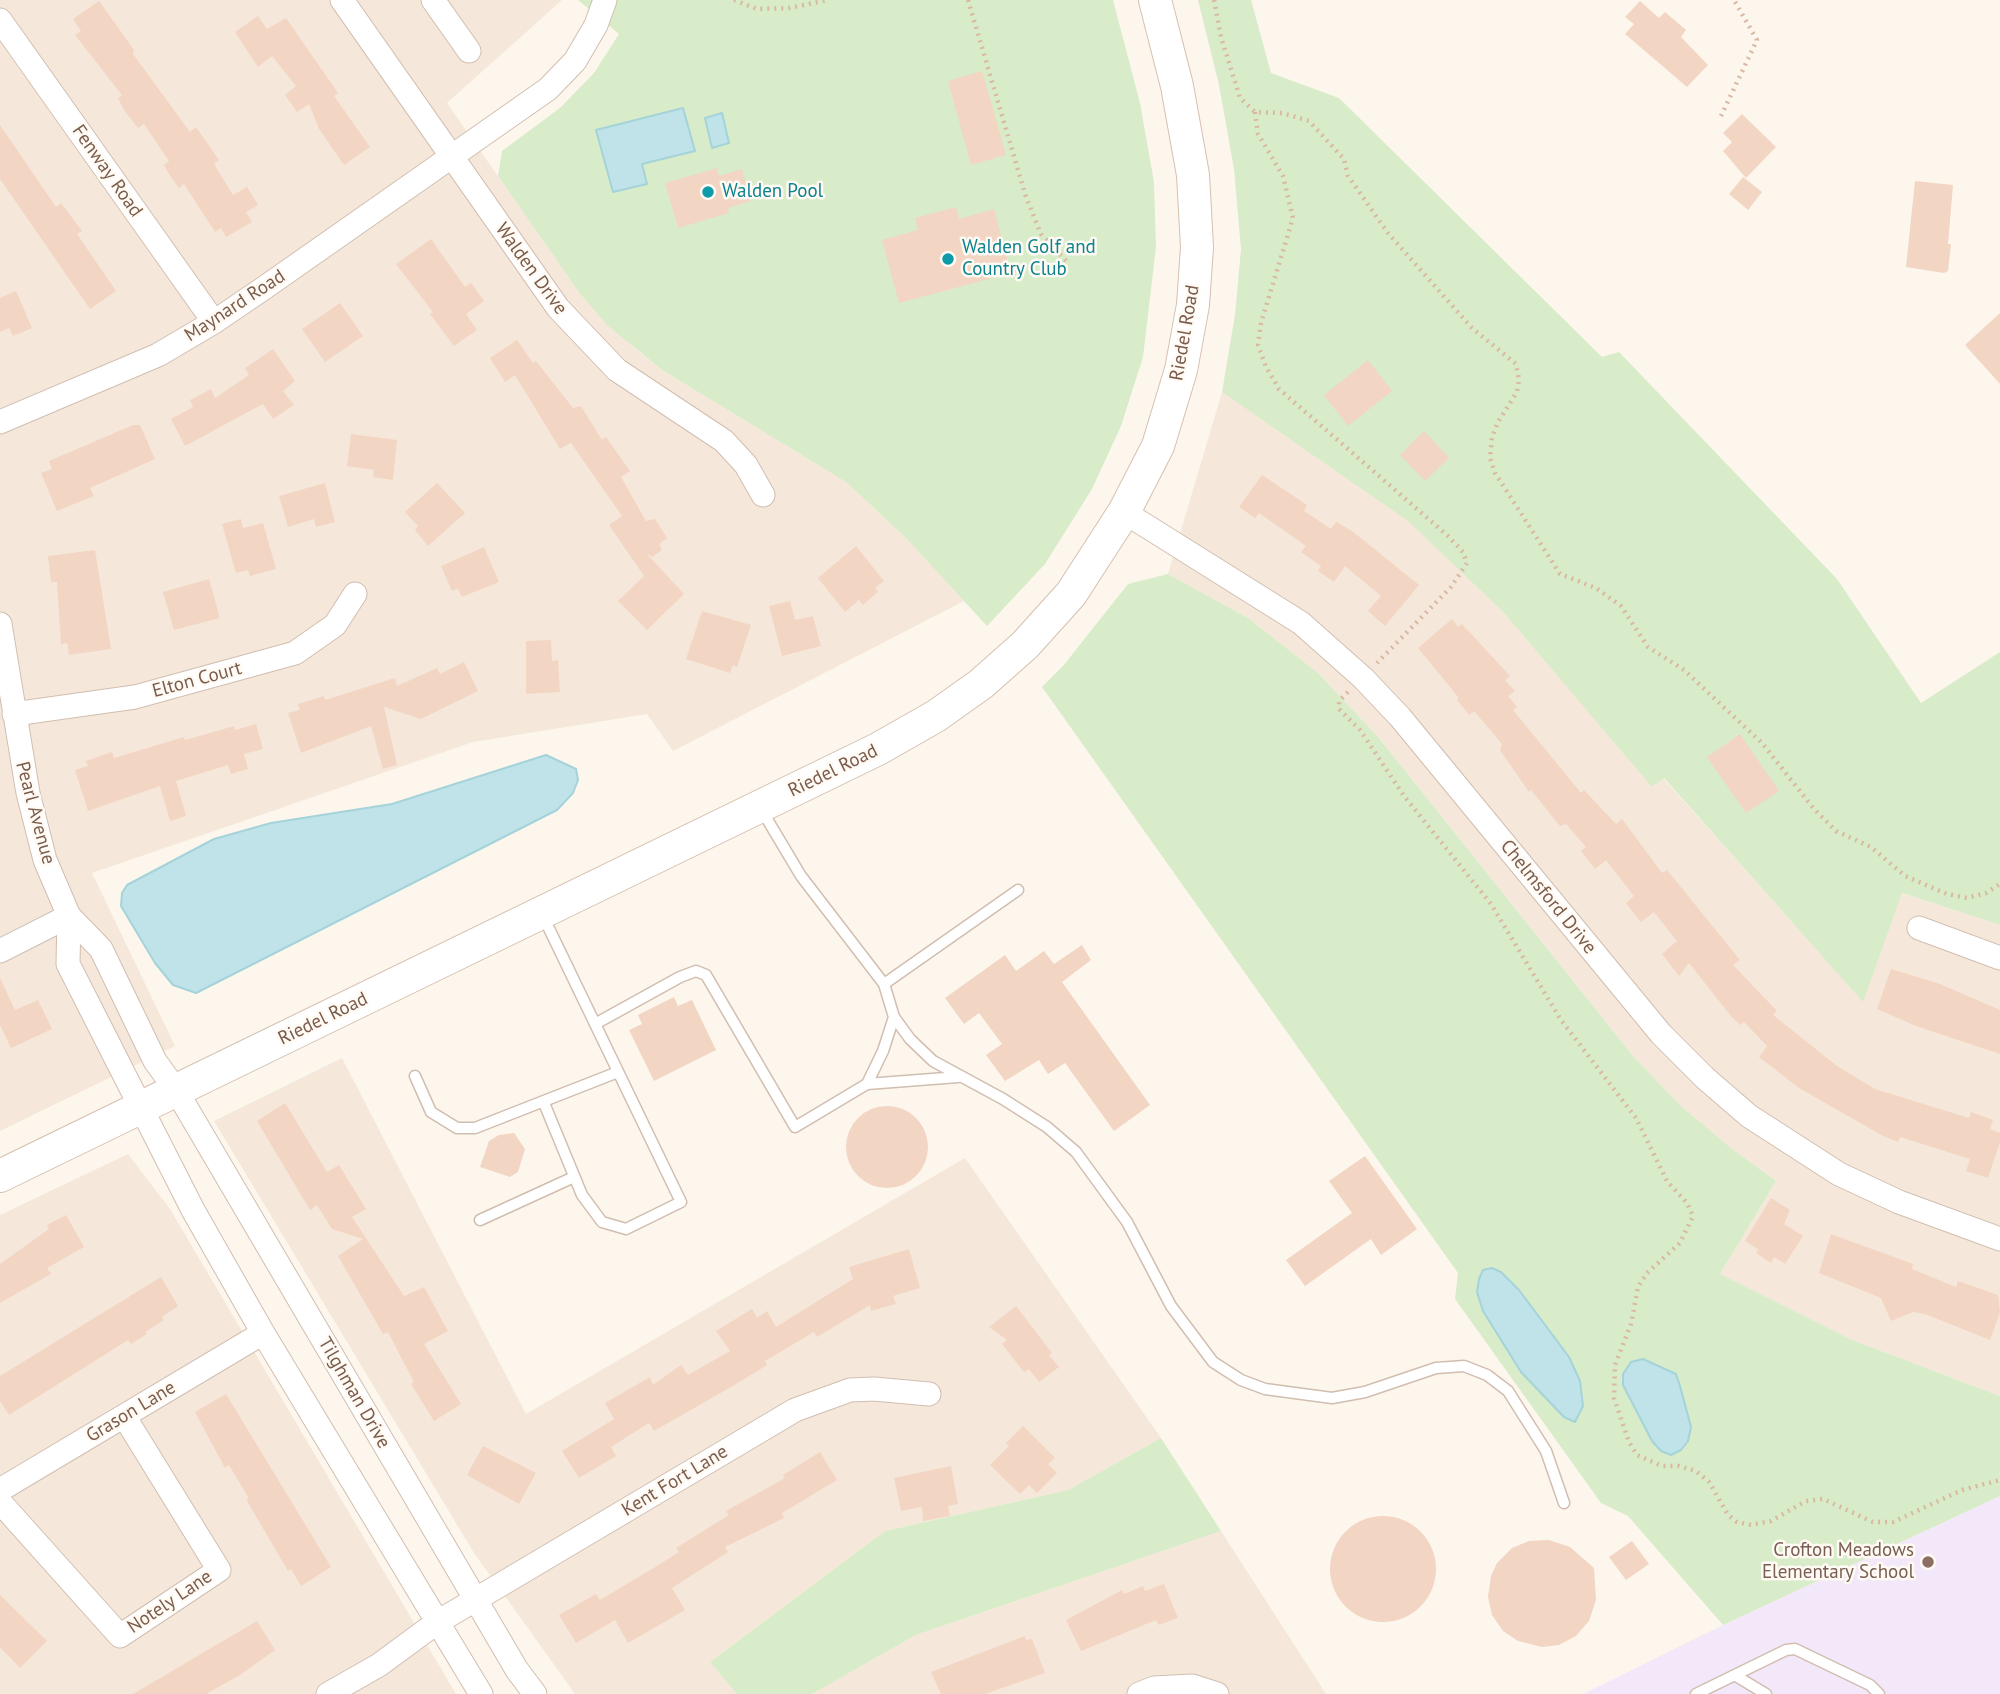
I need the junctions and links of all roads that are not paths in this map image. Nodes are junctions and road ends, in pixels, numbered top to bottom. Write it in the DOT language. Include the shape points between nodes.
graph roads {
  1 [pos="342,0"];
  2 [pos="433,0"];
  3 [pos="605,0"];
  4 [pos="1155,0"];
  5 [pos="0,20"];
  6 [pos="469,51"];
  7 [pos="451,157"];
  8 [pos="214,322"];
  9 [pos="0,422"];
  10 [pos="763,495"];
  11 [pos="1124,512"];
  12 [pos="355,594"];
  13 [pos="0,624"];
  14 [pos="13,714"];
  15 [pos="760,806"];
  16 [pos="1018,890"];
  17 [pos="541,913"];
  18 [pos="69,916"];
  19 [pos="1919,928"];
  20 [pos="0,951"];
  21 [pos="2000,958"];
  22 [pos="884,984"];
  23 [pos="894,1017"];
  24 [pos="595,1024"];
  25 [pos="618,1072"];
  26 [pos="415,1076"];
  27 [pos="960,1077"];
  28 [pos="867,1084"];
  29 [pos="176,1090"];
  30 [pos="544,1103"];
  31 [pos="142,1107"];
  32 [pos="0,1176"];
  33 [pos="574,1177"];
  34 [pos="480,1220"];
  35 [pos="2000,1239"];
  36 [pos="263,1333"];
  37 [pos="929,1394"];
  38 [pos="124,1416"];
  39 [pos="0,1490"];
  40 [pos="0,1502"];
  41 [pos="1564,1503"];
  42 [pos="476,1599"];
  43 [pos="436,1623"];
  44 [pos="379,1665"];
  45 [pos="1736,1676"];
  46 [pos="328,1694"];
  47 [pos="348,1694"];
  48 [pos="481,1694"];
  49 [pos="535,1694"];
  50 [pos="1139,1694"];
  51 [pos="1217,1694"];
  52 [pos="1696,1694"];
  53 [pos="1766,1694"];
  54 [pos="1879,1694"];
  1 -- 7 [label="street, Walden Drive"];
  2 -- 6 [label="street"];
  3 -- 7 [label="street, Maynard Road" via="575,61 548,89"];
  4 -- 11 [label="street, Riedel Road" via="1193,175 1197,247 1193,305 1181,370 1158,446"];
  5 -- 8 [label="street, Fenway Road"];
  7 -- 8 [label="street, Maynard Road"];
  7 -- 10 [label="street, Walden Drive" via="558,309 589,344 617,370 724,441 746,465"];
  8 -- 9 [label="street, Maynard Road" via="158,355"];
  11 -- 15 [label="street, Riedel Road" via="1071,594 1025,645 981,684 878,749"];
  11 -- 35 [label="street, Chelmsford Drive" via="1301,623 1363,678 1661,1034 1749,1116 1839,1174 1899,1202"];
  12 -- 14 [label="street, Elton Court" via="335,625 295,653 135,697"];
  13 -- 14 [label="street, Pearl Avenue"];
  14 -- 18 [label="street, Pearl Avenue" via="44,860"];
  15 -- 17 [label="street, Riedel Road"];
  15 -- 22 [label="lane" via="801,876"];
  16 -- 22 [label="lane"];
  17 -- 24 [label="lane"];
  17 -- 29 [label="street, Riedel Road"];
  18 -- 20 [label="street"];
  18 -- 29 [label="street, Pearl Avenue" via="101,948 155,1061"];
  18 -- 31 [label="street, Pearl Avenue" via="68,964"];
  19 -- 21 [label="street"];
  22 -- 23 [label="lane"];
  23 -- 27 [label="lane" via="933,1061"];
  23 -- 28 [label="lane"];
  24 -- 25 [label="lane"];
  24 -- 28 [label="lane" via="696,971 712,984 795,1127"];
  25 -- 30 [label="lane"];
  25 -- 33 [label="lane" via="681,1202 626,1229 614,1228 591,1210"];
  26 -- 30 [label="lane" via="431,1112 457,1128 475,1128"];
  27 -- 28 [label="lane"];
  27 -- 41 [label="lane" via="1047,1127 1076,1152 1127,1222 1171,1306 1213,1362 1265,1389 1332,1398 1436,1368 1464,1366 1487,1375 1508,1391 1546,1451"];
  29 -- 31 [label="street, Riedel Road"];
  29 -- 42 [label="street, Tilghman Drive"];
  30 -- 33 [label="lane"];
  31 -- 32 [label="street, Riedel Road"];
  31 -- 36 [label="street" via="192,1210"];
  33 -- 34 [label="lane"];
  36 -- 38 [label="street, Grason Lane"];
  36 -- 43 [label="street"];
  37 -- 42 [label="street, Kent Fort Lane" via="874,1388 825,1396"];
  38 -- 39 [label="street, Grason Lane"];
  38 -- 40 [label="street, Notely Lane" via="219,1570 120,1636"];
  42 -- 43 [label="street, Kent Fort Lane"];
  42 -- 49 [label="street, Tilghman Drive"];
  43 -- 44 [label="street, Kent Fort Lane"];
  43 -- 48 [label="street"];
  44 -- 46 [label="street"];
  44 -- 47 [label="street"];
  45 -- 52 [label="lane"];
  45 -- 53 [label="lane"];
  45 -- 54 [label="lane" via="1796,1648 1870,1685"];
  50 -- 51 [label="street" via="1154,1688 1192,1686"];
}
